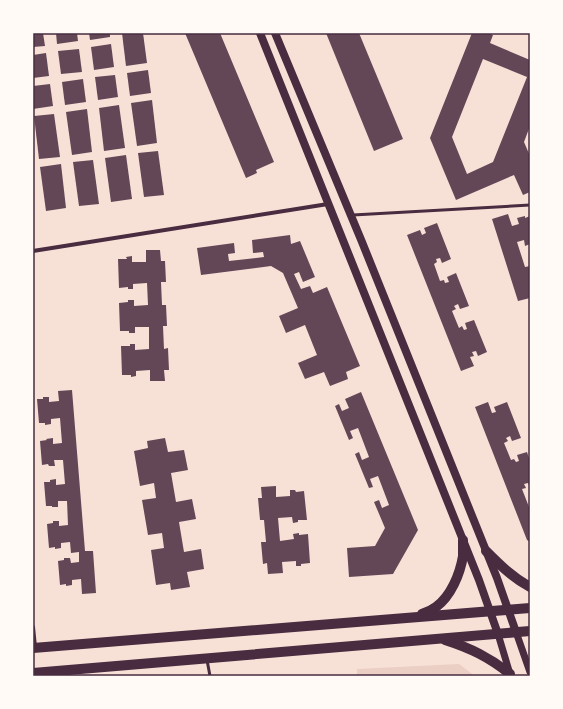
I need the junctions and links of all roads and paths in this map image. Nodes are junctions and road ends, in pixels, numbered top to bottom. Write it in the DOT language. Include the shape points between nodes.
graph roads {
  1 [pos="260,33"];
  2 [pos="275,33"];
  3 [pos="328,204"];
  4 [pos="530,205"];
  5 [pos="351,215"];
  6 [pos="33,251"];
  7 [pos="463,540"];
  8 [pos="486,550"];
  9 [pos="530,587"];
  10 [pos="530,608"];
  11 [pos="508,609"];
  12 [pos="490,611"];
  13 [pos="415,617"];
  14 [pos="33,627"];
  15 [pos="530,631"];
  16 [pos="516,632"];
  17 [pos="498,634"];
  18 [pos="441,638"];
  19 [pos="34,648"];
  20 [pos="207,658"];
  21 [pos="530,672"];
  22 [pos="33,673"];
  23 [pos="511,675"];
  24 [pos="210,676"];
  1 -- 3 [label="main road"];
  2 -- 5 [label="main road"];
  3 -- 6 [label="street"];
  3 -- 7 [label="main road"];
  4 -- 5 [label="lane"];
  5 -- 8 [label="main road"];
  7 -- 12 [label="main road"];
  7 -- 13 [label="main road" via="463,556 459,571 448,595 435,608"];
  8 -- 9 [label="main road" via="504,569"];
  8 -- 11 [label="main road"];
  10 -- 11 [label="main road"];
  11 -- 12 [label="main road"];
  11 -- 16 [label="main road"];
  12 -- 13 [label="main road"];
  12 -- 17 [label="main road"];
  13 -- 19 [label="main road"];
  14 -- 19 [label="street"];
  15 -- 16 [label="main road"];
  16 -- 17 [label="main road"];
  16 -- 21 [label="street"];
  17 -- 18 [label="main road"];
  17 -- 23 [label="street"];
  18 -- 20 [label="main road"];
  18 -- 23 [label="main road" via="486,656"];
  20 -- 22 [label="main road"];
  20 -- 24 [label="lane"];
}
